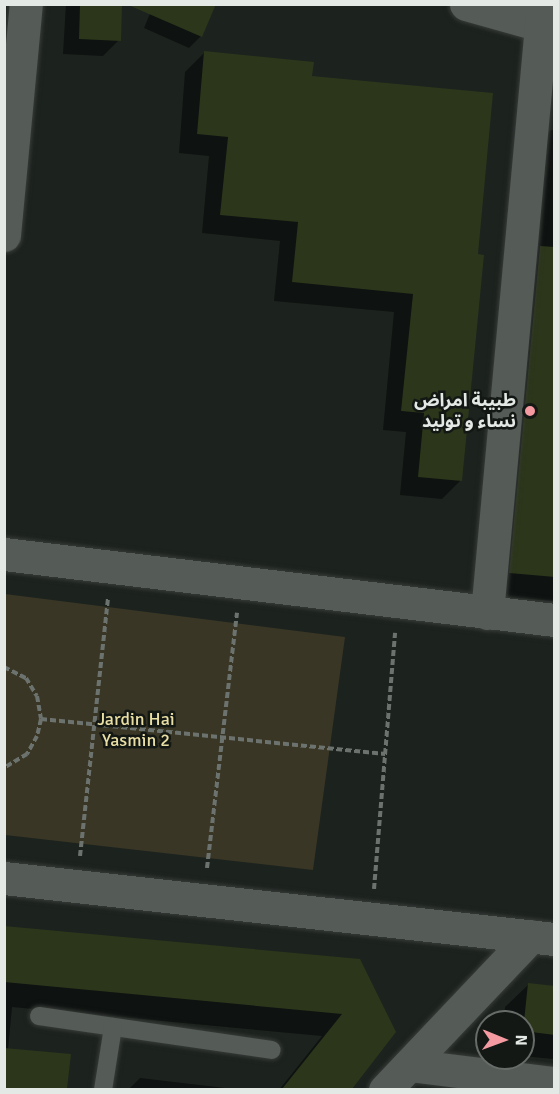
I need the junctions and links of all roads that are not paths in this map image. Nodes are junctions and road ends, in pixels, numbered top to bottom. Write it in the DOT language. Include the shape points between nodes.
graph roads {
  1 [pos="26,4"];
  2 [pos="466,4"];
  3 [pos="544,33"];
  4 [pos="7,172"];
  5 [pos="4,235"];
  6 [pos="4,554"];
  7 [pos="487,613"];
  8 [pos="555,620"];
  9 [pos="4,878"];
  10 [pos="543,937"];
  11 [pos="39,1016"];
  12 [pos="113,1027"];
  13 [pos="272,1050"];
  14 [pos="409,1065"];
  15 [pos="555,1083"];
  16 [pos="103,1089"];
  17 [pos="385,1089"];
  1 -- 4 [label="street"];
  2 -- 3 [label="street"];
  3 -- 7 [label="street"];
  4 -- 5 [label="street"];
  6 -- 7 [label="street"];
  7 -- 8 [label="street"];
  9 -- 10 [label="street"];
  10 -- 14 [label="street"];
  11 -- 12 [label="lane"];
  12 -- 13 [label="lane"];
  12 -- 16 [label="lane"];
  14 -- 15 [label="street"];
  14 -- 17 [label="street"];
}
